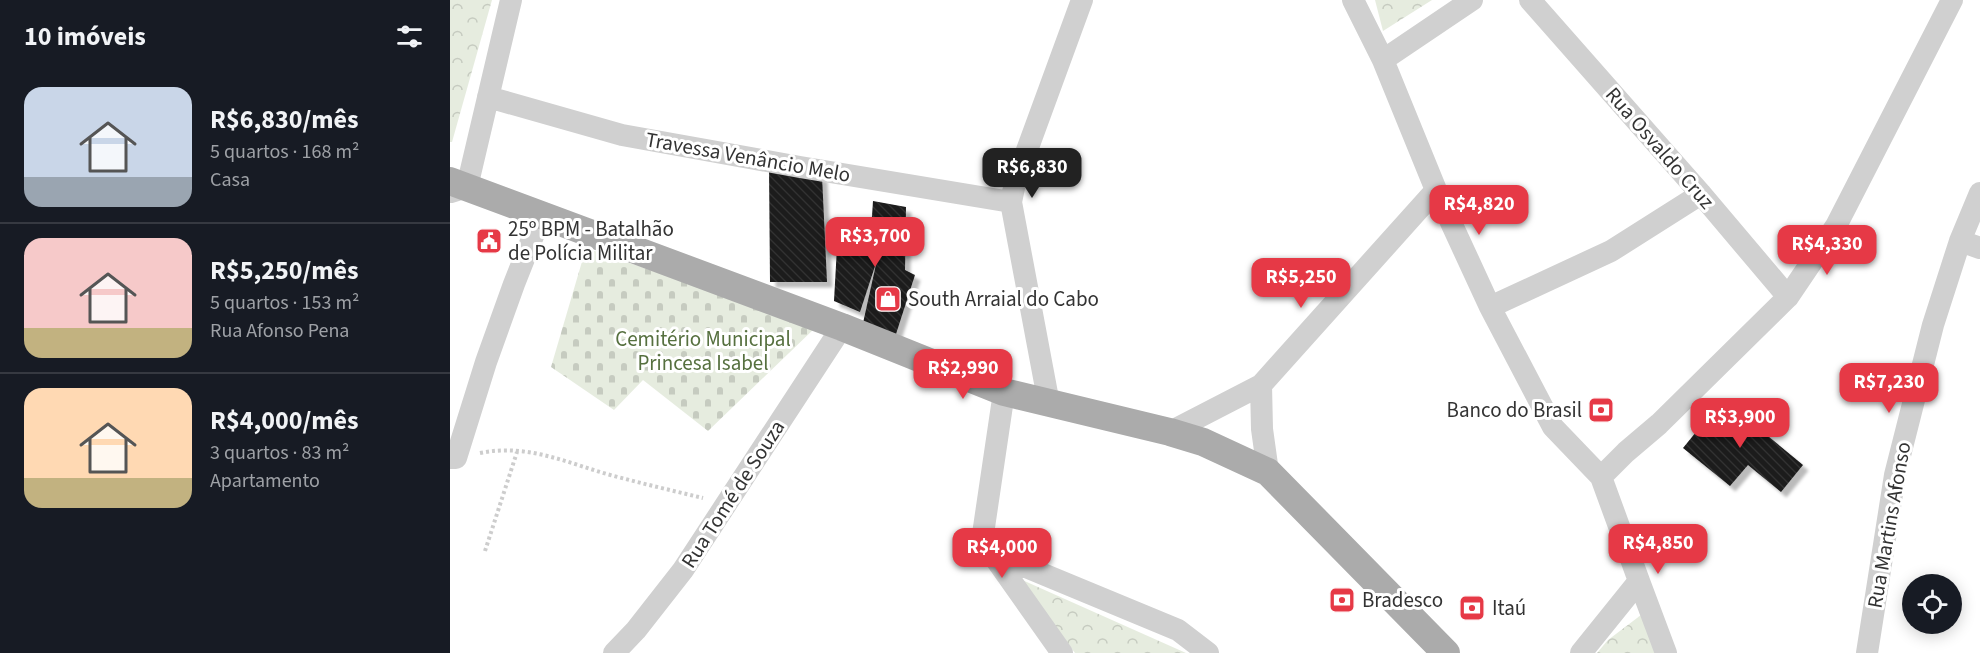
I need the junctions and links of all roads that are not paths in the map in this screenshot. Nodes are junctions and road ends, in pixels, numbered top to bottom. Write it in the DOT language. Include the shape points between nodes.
graph roads {
  1 [pos="510,0"];
  2 [pos="1082,0"];
  3 [pos="1353,0"];
  4 [pos="1472,0"];
  5 [pos="1530,0"];
  6 [pos="1952,0"];
  7 [pos="1383,60"];
  8 [pos="488,97"];
  9 [pos="456,187"];
  10 [pos="1436,190"];
  11 [pos="1980,193"];
  12 [pos="1701,194"];
  13 [pos="1011,202"];
  14 [pos="541,216"];
  15 [pos="1970,245"];
  16 [pos="1788,297"];
  17 [pos="1490,307"];
  18 [pos="842,327"];
  19 [pos="1261,385"];
  20 [pos="1004,392"];
  21 [pos="1049,404"];
  22 [pos="1170,432"];
  23 [pos="453,458"];
  24 [pos="1268,472"];
  25 [pos="1601,477"];
  26 [pos="992,553"];
  27 [pos="1639,581"];
  28 [pos="1873,652"];
  29 [pos="614,653"];
  30 [pos="1062,653"];
  31 [pos="1208,653"];
  32 [pos="1446,653"];
  33 [pos="1581,653"];
  34 [pos="1666,653"];
  1 -- 8 [label="street"];
  2 -- 13 [label="street"];
  3 -- 7 [label="street"];
  4 -- 7 [label="street"];
  5 -- 12 [label="street, Rua Osvaldo Cruz"];
  6 -- 16 [label="street" via="1836,226"];
  7 -- 10 [label="street"];
  8 -- 9 [label="street"];
  8 -- 13 [label="street, Travessa Venâncio Melo" via="621,135"];
  9 -- 14 [label="main road"];
  10 -- 17 [label="street"];
  10 -- 19 [label="street"];
  11 -- 15 [label="street, Rua Martins Afonso"];
  12 -- 16 [label="street, Rua Osvaldo Cruz"];
  12 -- 17 [label="street" via="1611,251"];
  13 -- 21 [label="street"];
  14 -- 18 [label="main road"];
  14 -- 23 [label="street"];
  15 -- 28 [label="street, Rua Martins Afonso" via="1933,325 1895,475"];
  16 -- 25 [label="street"];
  17 -- 25 [label="street" via="1553,427"];
  18 -- 20 [label="main road"];
  18 -- 29 [label="street, Rua Tomé de Souza" via="683,570"];
  19 -- 22 [label="street"];
  19 -- 24 [label="street"];
  20 -- 21 [label="main road"];
  20 -- 26 [label="street" via="983,534"];
  21 -- 22 [label="main road"];
  22 -- 24 [label="main road" via="1225,451"];
  24 -- 32 [label="main road"];
  25 -- 27 [label="street"];
  26 -- 30 [label="street"];
  26 -- 31 [label="street" via="1178,630"];
  27 -- 33 [label="street"];
  27 -- 34 [label="street"];
}
